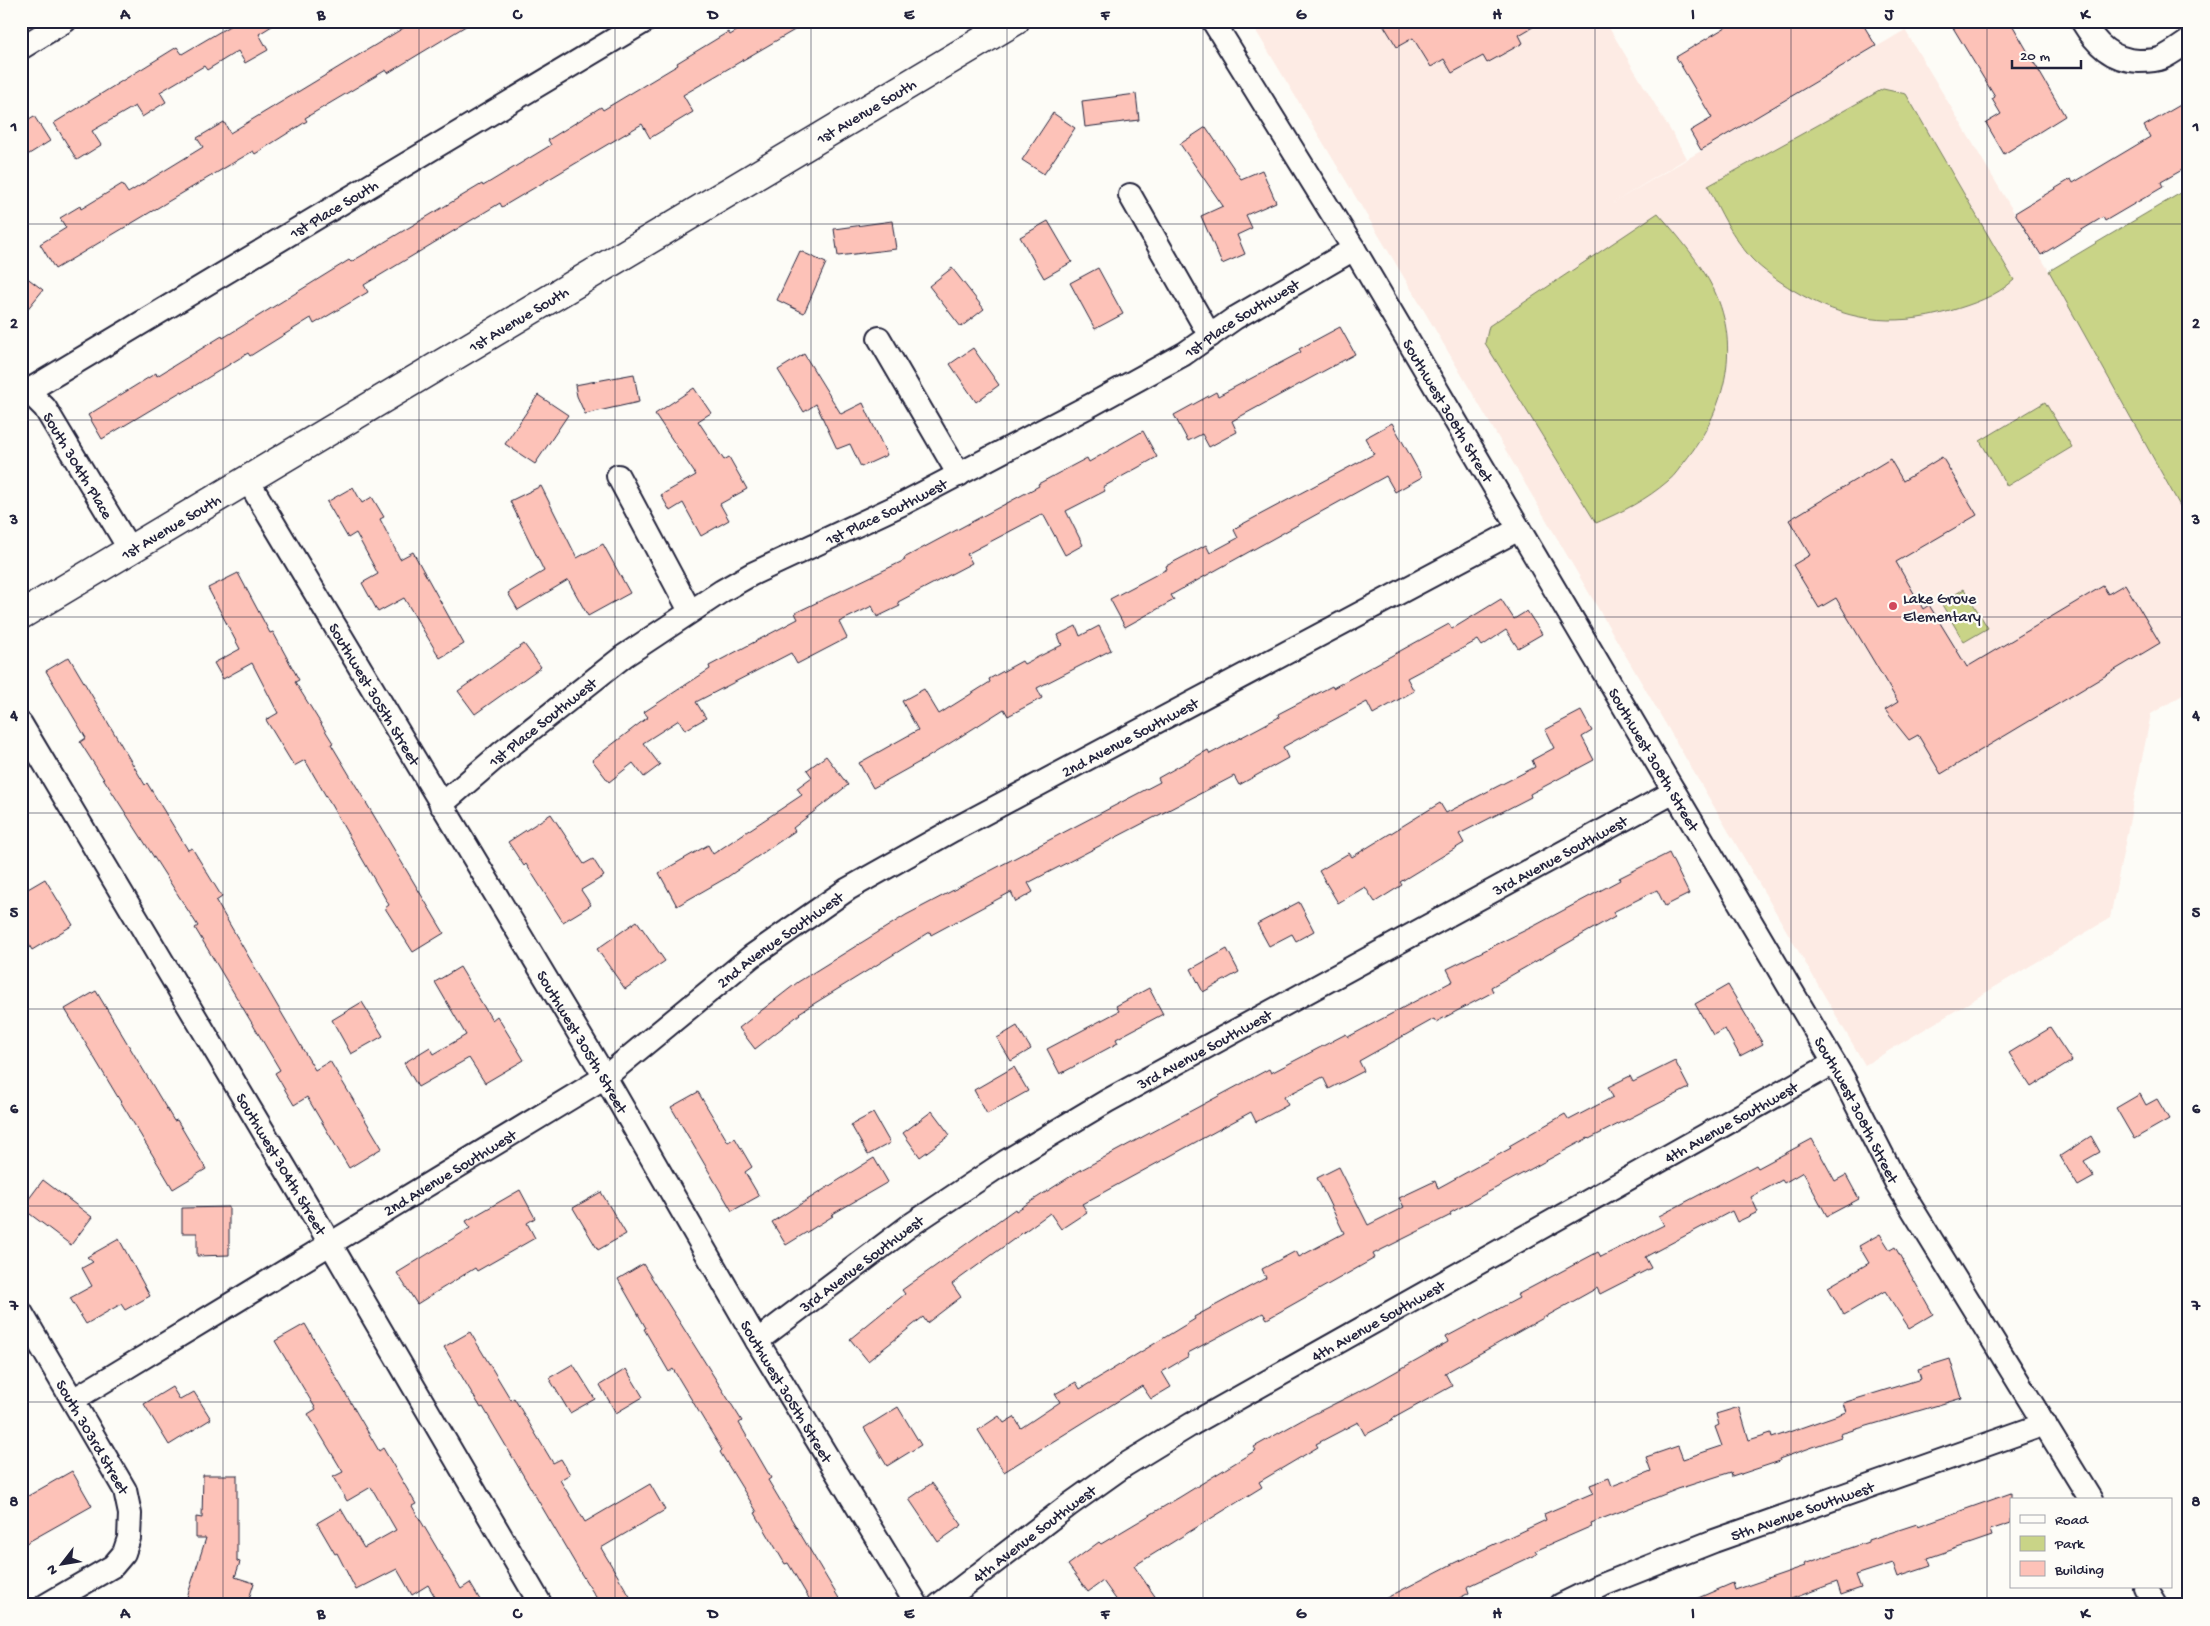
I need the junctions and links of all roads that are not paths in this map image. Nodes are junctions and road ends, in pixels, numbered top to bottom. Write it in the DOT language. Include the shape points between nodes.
graph roads {
  1 [pos="65,21"];
  2 [pos="646,21"];
  3 [pos="1015,21"];
  4 [pos="1214,21"];
  5 [pos="2082,21"];
  6 [pos="2189,41"];
  7 [pos="21,48"];
  8 [pos="1130,195"];
  9 [pos="1354,250"];
  10 [pos="1210,336"];
  11 [pos="879,338"];
  12 [pos="24,391"];
  13 [pos="959,475"];
  14 [pos="618,476"];
  15 [pos="247,479"];
  16 [pos="1519,530"];
  17 [pos="130,550"];
  18 [pos="690,611"];
  19 [pos="21,615"];
  20 [pos="21,724"];
  21 [pos="1674,792"];
  22 [pos="441,805"];
  23 [pos="1834,1063"];
  24 [pos="605,1077"];
  25 [pos="331,1245"];
  26 [pos="21,1312"];
  27 [pos="757,1341"];
  28 [pos="73,1400"];
  29 [pos="2045,1424"];
  30 [pos="2090,1498"];
  31 [pos="2145,1588"];
  32 [pos="46,1605"];
  33 [pos="541,1605"];
  34 [pos="917,1605"];
  35 [pos="939,1605"];
  36 [pos="1561,1605"];
  37 [pos="2155,1605"];
  1 -- 7 [label="street"];
  2 -- 12 [label="street, 1st Place South"];
  3 -- 15 [label="main road, 1st Avenue South"];
  4 -- 9 [label="street, Southwest 308th Street"];
  5 -- 6 [label="street" via="2093,39 2118,58 2149,61 2162,58"];
  8 -- 10 [label="street"];
  9 -- 10 [label="street, 1st Place Southwest" via="1234,318"];
  9 -- 16 [label="street, Southwest 308th Street"];
  10 -- 13 [label="street, 1st Place Southwest" via="1156,371"];
  11 -- 13 [label="street"];
  12 -- 17 [label="street, South 304th Place" via="45,408"];
  13 -- 18 [label="street, 1st Place Southwest" via="752,574"];
  14 -- 18 [label="street"];
  15 -- 17 [label="main road, 1st Avenue South"];
  15 -- 22 [label="street, Southwest 305th Street"];
  16 -- 21 [label="street, Southwest 308th Street"];
  16 -- 24 [label="street, 2nd Avenue Southwest" via="848,889 752,956"];
  17 -- 19 [label="main road, 1st Avenue South"];
  18 -- 22 [label="street, 1st Place Southwest" via="624,656"];
  20 -- 25 [label="street, Southwest 304th Street"];
  21 -- 23 [label="street, Southwest 308th Street"];
  21 -- 27 [label="street, 3rd Avenue Southwest" via="1098,1106 1005,1162 909,1226"];
  22 -- 24 [label="street, Southwest 305th Street"];
  23 -- 29 [label="street, Southwest 308th Street" via="1897,1184"];
  23 -- 35 [label="street, 4th Avenue Southwest" via="1192,1424 1125,1465 1069,1505"];
  24 -- 25 [label="street, 2nd Avenue Southwest"];
  24 -- 27 [label="street, Southwest 305th Street"];
  25 -- 28 [label="street, 2nd Avenue Southwest"];
  25 -- 33 [label="street, Southwest 304th Street"];
  26 -- 28 [label="street, South 303rd Street"];
  27 -- 34 [label="street, Southwest 305th Street"];
  28 -- 32 [label="street, South 303rd Street" via="125,1490 130,1514 129,1538 124,1553 114,1566"];
  29 -- 30 [label="street, Southwest 308th Street"];
  29 -- 36 [label="street, 5th Avenue Southwest" via="1714,1541"];
  31 -- 37 [label="street"];
}
